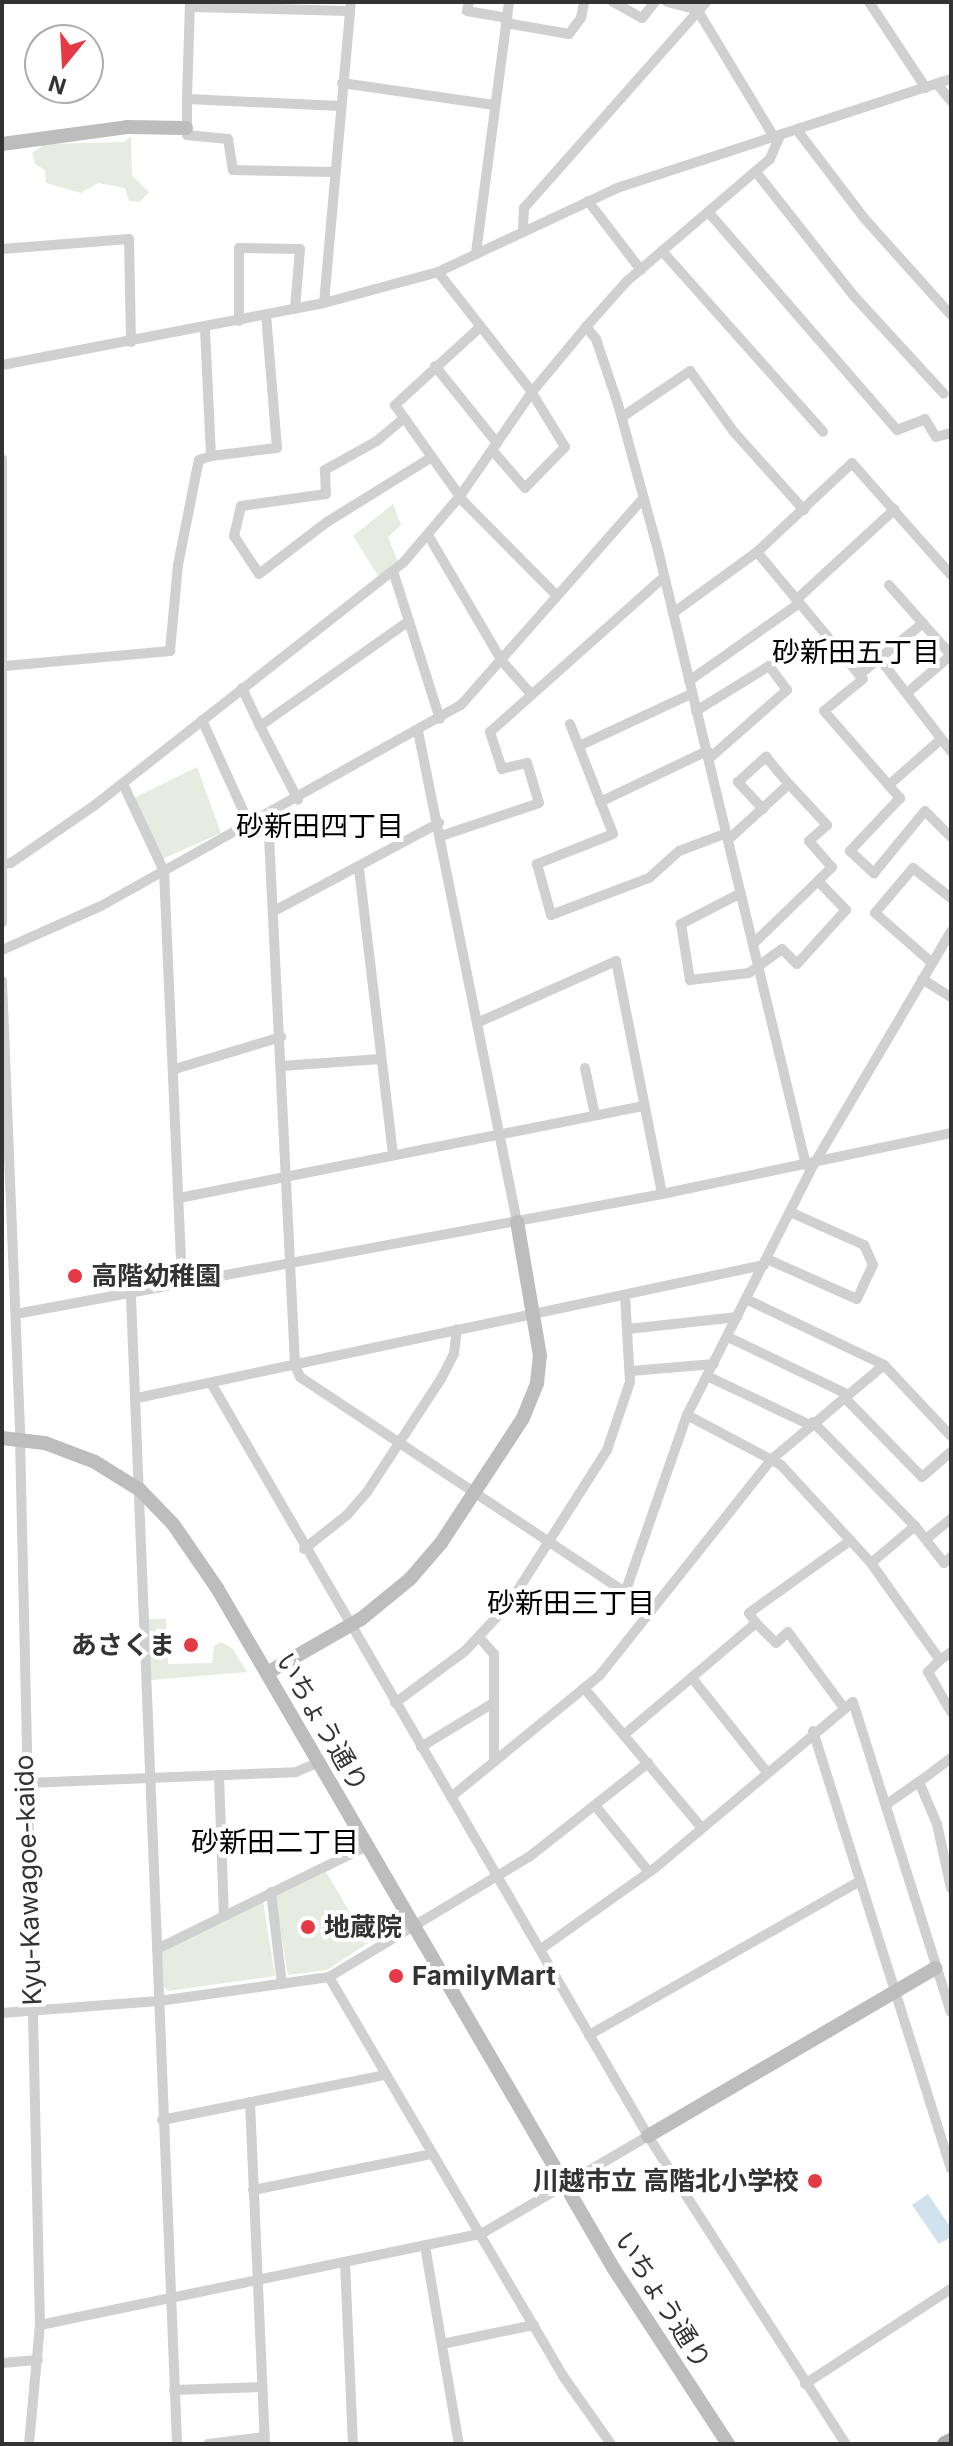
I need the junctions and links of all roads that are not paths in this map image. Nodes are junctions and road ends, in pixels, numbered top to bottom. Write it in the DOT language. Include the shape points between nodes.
graph roads {
  1 [pos="469,2"];
  2 [pos="509,2"];
  3 [pos="584,2"];
  4 [pos="613,2"];
  5 [pos="655,2"];
  6 [pos="667,2"];
  7 [pos="869,2"];
  8 [pos="190,4"];
  9 [pos="350,7"];
  10 [pos="701,8"];
  11 [pos="506,21"];
  12 [pos="951,79"];
  13 [pos="342,83"];
  14 [pos="938,85"];
  15 [pos="926,88"];
  16 [pos="187,99"];
  17 [pos="951,101"];
  18 [pos="494,105"];
  19 [pos="340,106"];
  20 [pos="186,128"];
  21 [pos="797,130"];
  22 [pos="777,136"];
  23 [pos="2,144"];
  24 [pos="334,172"];
  25 [pos="756,172"];
  26 [pos="588,201"];
  27 [pos="710,214"];
  28 [pos="523,228"];
  29 [pos="2,249"];
  30 [pos="662,251"];
  31 [pos="476,253"];
  32 [pos="641,270"];
  33 [pos="438,272"];
  34 [pos="324,303"];
  35 [pos="295,309"];
  36 [pos="266,315"];
  37 [pos="951,315"];
  38 [pos="239,321"];
  39 [pos="586,327"];
  40 [pos="205,328"];
  41 [pos="478,329"];
  42 [pos="131,342"];
  43 [pos="2,365"];
  44 [pos="435,366"];
  45 [pos="532,392"];
  46 [pos="944,394"];
  47 [pos="622,417"];
  48 [pos="403,419"];
  49 [pos="823,432"];
  50 [pos="951,433"];
  51 [pos="494,446"];
  52 [pos="211,456"];
  53 [pos="432,457"];
  54 [pos="2,459"];
  55 [pos="460,496"];
  56 [pos="642,500"];
  57 [pos="895,509"];
  58 [pos="804,510"];
  59 [pos="428,535"];
  60 [pos="757,552"];
  61 [pos="393,571"];
  62 [pos="951,575"];
  63 [pos="664,577"];
  64 [pos="889,585"];
  65 [pos="557,596"];
  66 [pos="797,602"];
  67 [pos="673,613"];
  68 [pos="409,621"];
  69 [pos="923,623"];
  70 [pos="951,655"];
  71 [pos="879,658"];
  72 [pos="502,661"];
  73 [pos="5,666"];
  74 [pos="860,674"];
  75 [pos="689,681"];
  76 [pos="242,688"];
  77 [pos="907,693"];
  78 [pos="531,694"];
  79 [pos="691,694"];
  80 [pos="696,711"];
  81 [pos="440,719"];
  82 [pos="202,720"];
  83 [pos="570,724"];
  84 [pos="260,726"];
  85 [pos="418,731"];
  86 [pos="940,740"];
  87 [pos="579,746"];
  88 [pos="951,751"];
  89 [pos="708,755"];
  90 [pos="123,784"];
  91 [pos="789,784"];
  92 [pos="890,784"];
  93 [pos="298,800"];
  94 [pos="600,802"];
  95 [pos="763,809"];
  96 [pos="268,816"];
  97 [pos="439,823"];
  98 [pos="250,826"];
  99 [pos="441,836"];
  100 [pos="728,836"];
  101 [pos="951,837"];
  102 [pos="3,864"];
  103 [pos="359,869"];
  104 [pos="164,871"];
  105 [pos="818,881"];
  106 [pos="741,893"];
  107 [pos="951,898"];
  108 [pos="276,910"];
  109 [pos="2,923"];
  110 [pos="951,931"];
  111 [pos="754,943"];
  112 [pos="2,950"];
  113 [pos="931,962"];
  114 [pos="759,967"];
  115 [pos="922,979"];
  116 [pos="2,981"];
  117 [pos="951,997"];
  118 [pos="479,1022"];
  119 [pos="3,1029"];
  120 [pos="281,1037"];
  121 [pos="381,1059"];
  122 [pos="282,1066"];
  123 [pos="585,1068"];
  124 [pos="175,1069"];
  125 [pos="644,1106"];
  126 [pos="595,1115"];
  127 [pos="951,1133"];
  128 [pos="500,1134"];
  129 [pos="393,1154"];
  130 [pos="810,1164"];
  131 [pos="286,1177"];
  132 [pos="662,1194"];
  133 [pos="179,1198"];
  134 [pos="790,1212"];
  135 [pos="517,1222"];
  136 [pos="766,1262"];
  137 [pos="290,1264"];
  138 [pos="182,1286"];
  139 [pos="625,1296"];
  140 [pos="131,1297"];
  141 [pos="748,1300"];
  142 [pos="535,1312"];
  143 [pos="16,1314"];
  144 [pos="737,1317"];
  145 [pos="457,1329"];
  146 [pos="628,1329"];
  147 [pos="728,1337"];
  148 [pos="714,1364"];
  149 [pos="295,1365"];
  150 [pos="884,1365"];
  151 [pos="631,1371"];
  152 [pos="707,1376"];
  153 [pos="211,1383"];
  154 [pos="847,1396"];
  155 [pos="137,1398"];
  156 [pos="687,1415"];
  157 [pos="812,1423"];
  158 [pos="951,1436"];
  159 [pos="2,1438"];
  160 [pos="20,1438"];
  161 [pos="399,1443"];
  162 [pos="951,1452"];
  163 [pos="772,1459"];
  164 [pos="140,1490"];
  165 [pos="473,1492"];
  166 [pos="951,1519"];
  167 [pos="915,1526"];
  168 [pos="926,1539"];
  169 [pos="851,1540"];
  170 [pos="549,1541"];
  171 [pos="304,1549"];
  172 [pos="951,1557"];
  173 [pos="871,1563"];
  174 [pos="626,1590"];
  175 [pos="651,1609"];
  176 [pos="756,1623"];
  177 [pos="351,1625"];
  178 [pos="479,1637"];
  179 [pos="951,1652"];
  180 [pos="940,1660"];
  181 [pos="267,1673"];
  182 [pos="692,1678"];
  183 [pos="584,1688"];
  184 [pos="395,1703"];
  185 [pos="493,1703"];
  186 [pos="844,1708"];
  187 [pos="951,1712"];
  188 [pos="813,1731"];
  189 [pos="625,1734"];
  190 [pos="421,1747"];
  191 [pos="951,1758"];
  192 [pos="494,1761"];
  193 [pos="317,1763"];
  194 [pos="648,1763"];
  195 [pos="766,1771"];
  196 [pos="219,1775"];
  197 [pos="151,1777"];
  198 [pos="919,1782"];
  199 [pos="26,1783"];
  200 [pos="451,1797"];
  201 [pos="887,1804"];
  202 [pos="597,1808"];
  203 [pos="701,1827"];
  204 [pos="367,1846"];
  205 [pos="649,1872"];
  206 [pos="497,1876"];
  207 [pos="860,1881"];
  208 [pos="951,1888"];
  209 [pos="271,1892"];
  210 [pos="224,1915"];
  211 [pos="413,1926"];
  212 [pos="157,1949"];
  213 [pos="541,1949"];
  214 [pos="936,1968"];
  215 [pos="329,1977"];
  216 [pos="282,1984"];
  217 [pos="895,1992"];
  218 [pos="159,2001"];
  219 [pos="32,2010"];
  220 [pos="951,2012"];
  221 [pos="2,2013"];
  222 [pos="589,2035"];
  223 [pos="386,2075"];
  224 [pos="250,2102"];
  225 [pos="162,2120"];
  226 [pos="648,2136"];
  227 [pos="432,2154"];
  228 [pos="951,2169"];
  229 [pos="564,2185"];
  230 [pos="253,2190"];
  231 [pos="481,2234"];
  232 [pos="425,2246"];
  233 [pos="345,2262"];
  234 [pos="256,2280"];
  235 [pos="951,2289"];
  236 [pos="170,2298"];
  237 [pos="40,2325"];
  238 [pos="534,2325"];
  239 [pos="442,2344"];
  240 [pos="38,2360"];
  241 [pos="2,2363"];
  242 [pos="805,2384"];
  243 [pos="262,2387"];
  244 [pos="174,2390"];
  245 [pos="265,2441"];
  246 [pos="951,2441"];
  247 [pos="29,2444"];
  248 [pos="177,2444"];
  249 [pos="208,2444"];
  250 [pos="353,2444"];
  251 [pos="459,2444"];
  252 [pos="611,2444"];
  253 [pos="728,2444"];
  254 [pos="846,2444"];
  255 [pos="945,2444"];
  1 -- 11 [label="street" via="467,11"];
  2 -- 11 [label="street"];
  3 -- 11 [label="street" via="581,18 569,34"];
  4 -- 5 [label="street" via="642,18"];
  6 -- 10 [label="street"];
  7 -- 15 [label="street"];
  8 -- 9 [label="street"];
  8 -- 16 [label="street"];
  9 -- 13 [label="street"];
  10 -- 22 [label="street"];
  10 -- 28 [label="street" via="524,208"];
  11 -- 18 [label="street"];
  12 -- 14 [label="street"];
  13 -- 18 [label="street"];
  13 -- 19 [label="street"];
  14 -- 15 [label="street"];
  14 -- 17 [label="street"];
  15 -- 21 [label="street"];
  16 -- 19 [label="street"];
  16 -- 20 [label="street"];
  18 -- 31 [label="street"];
  19 -- 24 [label="street"];
  20 -- 23 [label="street" via="127,127"];
  20 -- 24 [label="street" via="187,135 232,142 233,170"];
  21 -- 22 [label="street"];
  21 -- 37 [label="street" via="864,218"];
  22 -- 25 [label="street" via="770,159"];
  22 -- 26 [label="street"];
  24 -- 34 [label="street"];
  25 -- 27 [label="street"];
  25 -- 46 [label="street" via="853,295"];
  26 -- 28 [label="street"];
  26 -- 32 [label="street"];
  27 -- 30 [label="street"];
  27 -- 50 [label="street" via="897,430 925,419 936,437"];
  28 -- 31 [label="street"];
  29 -- 42 [label="street" via="129,239"];
  30 -- 32 [label="street"];
  30 -- 49 [label="street"];
  31 -- 33 [label="street"];
  32 -- 39 [label="street"];
  33 -- 34 [label="street"];
  33 -- 41 [label="street"];
  34 -- 35 [label="street"];
  35 -- 36 [label="street"];
  35 -- 38 [label="street" via="300,249 239,248"];
  36 -- 38 [label="street"];
  36 -- 52 [label="street" via="277,448"];
  38 -- 40 [label="street"];
  39 -- 45 [label="street"];
  39 -- 47 [label="street" via="596,339"];
  40 -- 42 [label="street"];
  40 -- 52 [label="street"];
  41 -- 44 [label="street"];
  41 -- 45 [label="street"];
  42 -- 43 [label="street"];
  44 -- 48 [label="street" via="395,405"];
  44 -- 51 [label="street"];
  45 -- 51 [label="street"];
  45 -- 51 [label="street" via="565,447 525,488"];
  47 -- 56 [label="street"];
  47 -- 58 [label="street" via="690,371 734,432"];
  48 -- 53 [label="street"];
  48 -- 53 [label="street" via="377,441 325,470 326,494 241,506 234,536 259,574 327,522"];
  51 -- 55 [label="street"];
  52 -- 73 [label="street" via="199,460 196,474 178,565 169,653 138,651"];
  53 -- 55 [label="street"];
  54 -- 73 [label="street"];
  55 -- 59 [label="street"];
  55 -- 65 [label="street"];
  56 -- 63 [label="street"];
  56 -- 65 [label="street"];
  57 -- 58 [label="street" via="852,463"];
  57 -- 62 [label="street"];
  57 -- 66 [label="street"];
  58 -- 60 [label="street"];
  59 -- 61 [label="street"];
  59 -- 72 [label="street"];
  60 -- 66 [label="street"];
  60 -- 67 [label="street"];
  61 -- 68 [label="street"];
  61 -- 76 [label="street"];
  63 -- 67 [label="street"];
  63 -- 78 [label="street"];
  64 -- 69 [label="street"];
  65 -- 72 [label="street"];
  66 -- 74 [label="street"];
  66 -- 75 [label="street"];
  67 -- 75 [label="street"];
  68 -- 81 [label="street"];
  68 -- 84 [label="street"];
  69 -- 70 [label="street"];
  69 -- 71 [label="street"];
  70 -- 77 [label="street"];
  71 -- 74 [label="street"];
  71 -- 77 [label="street"];
  72 -- 78 [label="street"];
  72 -- 81 [label="street" via="461,705"];
  73 -- 102 [label="street"];
  74 -- 92 [label="street" via="863,679 824,711"];
  75 -- 79 [label="street"];
  76 -- 82 [label="street"];
  76 -- 84 [label="street"];
  77 -- 86 [label="street"];
  78 -- 99 [label="street" via="489,735 502,769 527,763 539,803"];
  79 -- 80 [label="street"];
  79 -- 87 [label="street"];
  80 -- 89 [label="street"];
  80 -- 89 [label="street" via="769,666 787,690"];
  81 -- 85 [label="street"];
  82 -- 90 [label="street"];
  82 -- 98 [label="street"];
  83 -- 87 [label="street"];
  84 -- 93 [label="street"];
  85 -- 93 [label="street"];
  85 -- 97 [label="street"];
  86 -- 88 [label="street"];
  86 -- 92 [label="street"];
  87 -- 94 [label="street"];
  89 -- 94 [label="street"];
  89 -- 100 [label="street"];
  90 -- 102 [label="street"];
  90 -- 104 [label="street"];
  91 -- 95 [label="street"];
  91 -- 95 [label="street" via="766,757 738,782"];
  91 -- 105 [label="street" via="827,825 809,841 832,867"];
  92 -- 101 [label="street" via="900,798 850,851 872,873 925,811"];
  93 -- 96 [label="street"];
  94 -- 100 [label="street" via="613,834 537,864 551,915 649,878 679,851"];
  95 -- 100 [label="street"];
  96 -- 98 [label="street"];
  96 -- 108 [label="street"];
  97 -- 99 [label="street"];
  97 -- 103 [label="street"];
  98 -- 104 [label="street"];
  99 -- 118 [label="street"];
  100 -- 106 [label="street"];
  102 -- 109 [label="street"];
  103 -- 108 [label="street"];
  103 -- 121 [label="street"];
  104 -- 112 [label="street" via="37,938"];
  104 -- 124 [label="street"];
  105 -- 111 [label="street"];
  105 -- 114 [label="street" via="846,913 797,964 782,949"];
  106 -- 111 [label="street"];
  106 -- 114 [label="street" via="681,924 690,980 749,973"];
  107 -- 113 [label="street" via="913,868 875,913"];
  108 -- 120 [label="street"];
  110 -- 113 [label="street"];
  111 -- 114 [label="street"];
  113 -- 115 [label="street"];
  114 -- 130 [label="street"];
  115 -- 117 [label="street"];
  115 -- 130 [label="street"];
  116 -- 119 [label="street, Kyu-Kawagoe-kaido"];
  118 -- 125 [label="street" via="616,961"];
  118 -- 128 [label="street"];
  119 -- 143 [label="street, Kyu-Kawagoe-kaido"];
  120 -- 122 [label="street"];
  120 -- 124 [label="street"];
  121 -- 122 [label="street"];
  121 -- 129 [label="street"];
  122 -- 131 [label="street"];
  123 -- 126 [label="street"];
  124 -- 133 [label="street"];
  125 -- 126 [label="street"];
  125 -- 132 [label="street"];
  126 -- 128 [label="street"];
  127 -- 130 [label="street"];
  128 -- 129 [label="street"];
  128 -- 135 [label="street"];
  129 -- 131 [label="street"];
  130 -- 132 [label="street"];
  130 -- 134 [label="street"];
  131 -- 133 [label="street"];
  131 -- 137 [label="street"];
  132 -- 135 [label="street"];
  133 -- 138 [label="street"];
  134 -- 136 [label="street"];
  134 -- 136 [label="street" via="864,1245 873,1265 857,1299"];
  135 -- 137 [label="street"];
  135 -- 142 [label="street"];
  136 -- 139 [label="street"];
  136 -- 141 [label="street"];
  137 -- 138 [label="street"];
  137 -- 149 [label="street"];
  138 -- 140 [label="street"];
  139 -- 142 [label="street"];
  139 -- 146 [label="street"];
  140 -- 143 [label="street"];
  140 -- 155 [label="street"];
  141 -- 144 [label="street"];
  141 -- 150 [label="street"];
  142 -- 145 [label="street"];
  142 -- 165 [label="street" via="540,1356 531,1402"];
  143 -- 160 [label="street, Kyu-Kawagoe-kaido"];
  144 -- 146 [label="street"];
  144 -- 147 [label="street"];
  145 -- 149 [label="street"];
  145 -- 161 [label="street" via="447,1368"];
  146 -- 151 [label="street"];
  147 -- 148 [label="street"];
  147 -- 154 [label="street"];
  148 -- 151 [label="street"];
  148 -- 152 [label="street"];
  149 -- 153 [label="street"];
  149 -- 161 [label="street" via="308,1383"];
  150 -- 154 [label="street"];
  150 -- 158 [label="street"];
  151 -- 170 [label="street" via="613,1441"];
  152 -- 156 [label="street"];
  152 -- 157 [label="street"];
  153 -- 155 [label="street"];
  153 -- 171 [label="street"];
  154 -- 157 [label="street"];
  154 -- 162 [label="street" via="922,1477"];
  155 -- 164 [label="street"];
  156 -- 163 [label="street"];
  156 -- 174 [label="street"];
  157 -- 163 [label="street"];
  157 -- 167 [label="street"];
  159 -- 160 [label="street, いちょう通り"];
  160 -- 164 [label="street, いちょう通り" via="82,1456"];
  160 -- 199 [label="street, Kyu-Kawagoe-kaido"];
  161 -- 165 [label="street"];
  161 -- 171 [label="street" via="356,1506"];
  163 -- 169 [label="street"];
  163 -- 175 [label="street"];
  164 -- 181 [label="street, いちょう通り" via="189,1546"];
  164 -- 197 [label="street"];
  165 -- 170 [label="street"];
  165 -- 177 [label="street" via="410,1579"];
  166 -- 168 [label="street"];
  167 -- 168 [label="street"];
  167 -- 173 [label="street"];
  168 -- 172 [label="street" via="944,1563"];
  169 -- 173 [label="street"];
  169 -- 176 [label="street" via="749,1613"];
  170 -- 174 [label="street"];
  170 -- 178 [label="street" via="509,1604"];
  171 -- 177 [label="street"];
  173 -- 180 [label="street"];
  174 -- 175 [label="street"];
  175 -- 183 [label="street"];
  176 -- 182 [label="street"];
  176 -- 186 [label="street" via="776,1643 788,1632"];
  177 -- 181 [label="street"];
  177 -- 184 [label="street"];
  178 -- 184 [label="street"];
  178 -- 185 [label="street" via="494,1654"];
  179 -- 180 [label="street"];
  180 -- 187 [label="street" via="928,1672"];
  181 -- 193 [label="street, いちょう通り"];
  182 -- 189 [label="street"];
  182 -- 195 [label="street"];
  183 -- 189 [label="street"];
  183 -- 192 [label="street"];
  184 -- 190 [label="street"];
  185 -- 190 [label="street"];
  185 -- 192 [label="street"];
  186 -- 188 [label="street"];
  186 -- 201 [label="street" via="853,1702"];
  188 -- 195 [label="street"];
  188 -- 207 [label="street"];
  189 -- 194 [label="street"];
  190 -- 200 [label="street"];
  191 -- 198 [label="street"];
  192 -- 200 [label="street"];
  193 -- 196 [label="street" via="296,1772"];
  193 -- 204 [label="street, いちょう通り"];
  194 -- 202 [label="street"];
  194 -- 203 [label="street"];
  195 -- 203 [label="street"];
  196 -- 197 [label="street"];
  196 -- 210 [label="street"];
  197 -- 199 [label="street"];
  197 -- 212 [label="street"];
  198 -- 201 [label="street"];
  198 -- 208 [label="street" via="937,1824"];
  199 -- 219 [label="street, Kyu-Kawagoe-kaido"];
  200 -- 206 [label="street"];
  201 -- 214 [label="street"];
  202 -- 205 [label="street"];
  202 -- 206 [label="street"];
  203 -- 205 [label="street"];
  204 -- 209 [label="street"];
  204 -- 211 [label="street, いちょう通り"];
  205 -- 213 [label="street"];
  206 -- 211 [label="street"];
  206 -- 213 [label="street"];
  207 -- 217 [label="street"];
  207 -- 222 [label="street"];
  209 -- 210 [label="street"];
  209 -- 216 [label="street"];
  210 -- 212 [label="street"];
  211 -- 215 [label="street"];
  211 -- 229 [label="street, いちょう通り"];
  212 -- 218 [label="street"];
  213 -- 222 [label="street"];
  214 -- 217 [label="street"];
  214 -- 220 [label="street"];
  215 -- 216 [label="street"];
  215 -- 223 [label="street"];
  216 -- 218 [label="street"];
  217 -- 226 [label="street"];
  217 -- 228 [label="street"];
  218 -- 219 [label="street"];
  218 -- 225 [label="street"];
  219 -- 221 [label="street"];
  219 -- 237 [label="street, Kyu-Kawagoe-kaido"];
  222 -- 226 [label="street"];
  223 -- 224 [label="street"];
  223 -- 227 [label="street"];
  224 -- 225 [label="street"];
  224 -- 230 [label="street"];
  225 -- 236 [label="street"];
  226 -- 229 [label="street"];
  226 -- 242 [label="street"];
  227 -- 230 [label="street"];
  227 -- 231 [label="street"];
  229 -- 231 [label="street"];
  229 -- 253 [label="street, いちょう通り"];
  230 -- 234 [label="street"];
  231 -- 232 [label="street"];
  231 -- 238 [label="street"];
  232 -- 233 [label="street"];
  232 -- 239 [label="street"];
  233 -- 234 [label="street"];
  233 -- 250 [label="street"];
  234 -- 236 [label="street"];
  234 -- 243 [label="street"];
  235 -- 242 [label="street"];
  236 -- 237 [label="street"];
  236 -- 244 [label="street"];
  237 -- 240 [label="street, Kyu-Kawagoe-kaido"];
  238 -- 239 [label="street"];
  238 -- 252 [label="street"];
  239 -- 251 [label="street"];
  240 -- 241 [label="street"];
  240 -- 247 [label="street, Kyu-Kawagoe-kaido"];
  242 -- 254 [label="street"];
  243 -- 244 [label="street"];
  243 -- 245 [label="street"];
  244 -- 248 [label="street"];
  245 -- 249 [label="street"];
  246 -- 255 [label="main road"];
}
